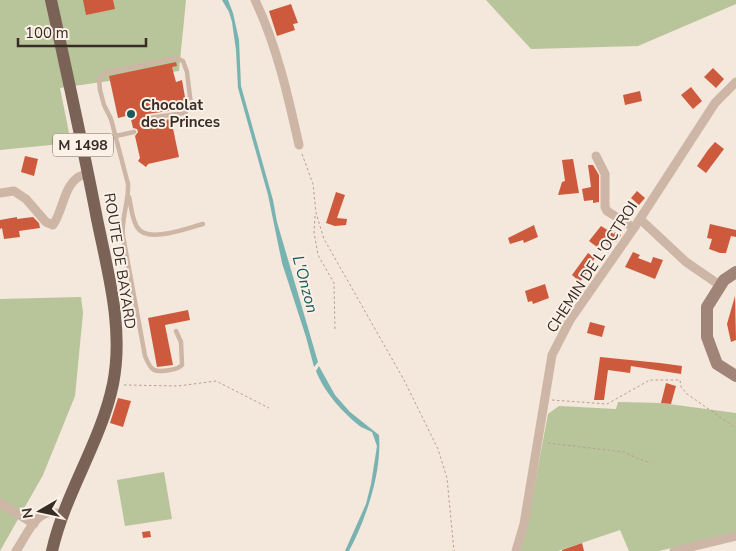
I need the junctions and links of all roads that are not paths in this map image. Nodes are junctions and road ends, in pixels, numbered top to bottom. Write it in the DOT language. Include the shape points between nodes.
graph roads {
  1 [pos="51,0"];
  2 [pos="255,0"];
  3 [pos="736,82"];
  4 [pos="148,118"];
  5 [pos="134,132"];
  6 [pos="115,137"];
  7 [pos="83,143"];
  8 [pos="298,145"];
  9 [pos="596,156"];
  10 [pos="88,174"];
  11 [pos="0,193"];
  12 [pos="128,195"];
  13 [pos="640,219"];
  14 [pos="203,224"];
  15 [pos="634,228"];
  16 [pos="736,272"];
  17 [pos="721,286"];
  18 [pos="176,331"];
  19 [pos="736,376"];
  20 [pos="0,503"];
  21 [pos="63,514"];
  22 [pos="34,524"];
  23 [pos="736,536"];
  24 [pos="16,551"];
  25 [pos="52,551"];
  26 [pos="516,551"];
  27 [pos="674,551"];
  1 -- 7 [label="main road, ROUTE DE BAYARD / M 1498"];
  2 -- 8 [label="street" via="283,74"];
  3 -- 13 [label="street, CHEMIN DE L'OCTROI" via="715,103"];
  4 -- 6 [label="lane" via="185,113 191,106 183,61 176,58 102,75 100,90"];
  5 -- 6 [label="lane"];
  6 -- 7 [label="lane"];
  6 -- 12 [label="lane" via="123,161"];
  7 -- 10 [label="main road, ROUTE DE BAYARD / M 1498"];
  9 -- 15 [label="street" via="605,174 607,211"];
  10 -- 11 [label="street" via="77,178 67,192 53,225 46,222 26,199 14,192"];
  10 -- 21 [label="main road, ROUTE DE BAYARD / M 1498" via="116,319 116,356 113,385 104,418"];
  12 -- 14 [label="lane" via="141,232 162,234"];
  12 -- 18 [label="lane" via="123,236 145,356 152,370 164,372 182,365 181,342"];
  13 -- 15 [label="street, CHEMIN DE L'OCTROI"];
  13 -- 17 [label="street" via="686,262"];
  15 -- 26 [label="street, CHEMIN DE L'OCTROI" via="570,320 552,355 524,524"];
  16 -- 17 [label="street"];
  17 -- 19 [label="street" via="707,307 707,337 717,364"];
  20 -- 22 [label="street"];
  21 -- 22 [label="street" via="44,514"];
  21 -- 25 [label="main road, ROUTE DE BAYARD / M 1498"];
  22 -- 24 [label="street"];
  23 -- 27 [label="street"];
}
